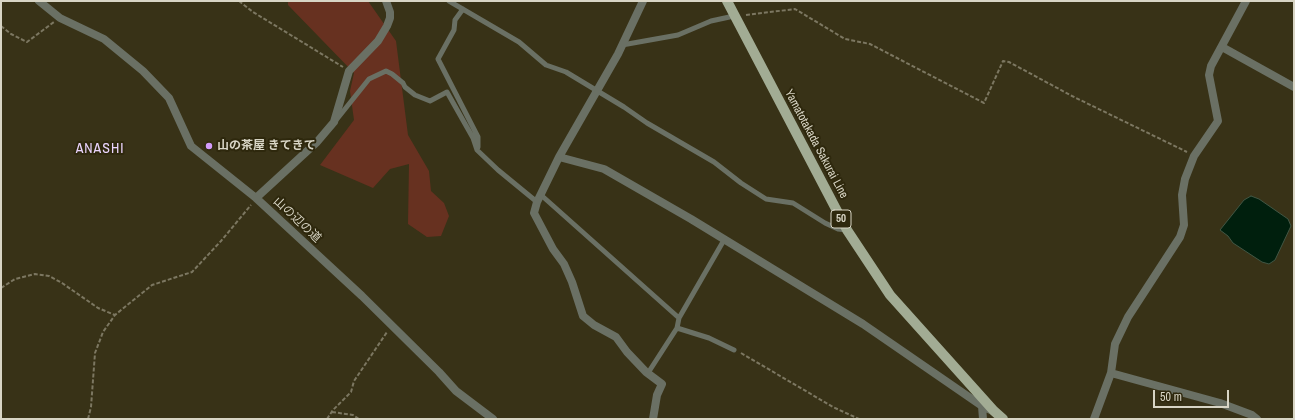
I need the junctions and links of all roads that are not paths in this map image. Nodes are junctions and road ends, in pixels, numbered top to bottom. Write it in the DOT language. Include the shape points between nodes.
graph roads {
  1 [pos="39,1"];
  2 [pos="386,1"];
  3 [pos="449,1"];
  4 [pos="643,1"];
  5 [pos="727,1"];
  6 [pos="1246,1"];
  7 [pos="463,9"];
  8 [pos="734,16"];
  9 [pos="622,45"];
  10 [pos="1222,47"];
  11 [pos="1294,87"];
  12 [pos="597,90"];
  13 [pos="334,122"];
  14 [pos="477,150"];
  15 [pos="558,157"];
  16 [pos="256,198"];
  17 [pos="539,198"];
  18 [pos="846,230"];
  19 [pos="724,240"];
  20 [pos="679,318"];
  21 [pos="677,328"];
  22 [pos="734,350"];
  23 [pos="1111,373"];
  24 [pos="648,374"];
  25 [pos="982,406"];
  26 [pos="994,411"];
  27 [pos="493,419"];
  28 [pos="653,419"];
  29 [pos="983,419"];
  30 [pos="1003,419"];
  31 [pos="1094,419"];
  32 [pos="1257,419"];
  1 -- 16 [label="street" via="60,18 104,38 143,71 169,98 191,146"];
  2 -- 13 [label="street, 山の辺の道" via="390,12 387,26 378,42 349,71"];
  3 -- 7 [label="lane"];
  4 -- 9 [label="street"];
  5 -- 8 [label="main road, Yamatotakada Sakurai Line / 50"];
  6 -- 10 [label="street"];
  7 -- 12 [label="lane" via="519,42 546,65 566,72"];
  7 -- 14 [label="lane" via="455,20 454,30 438,59 478,137"];
  8 -- 9 [label="lane" via="711,21 678,35"];
  8 -- 18 [label="main road, Yamatotakada Sakurai Line / 50"];
  9 -- 12 [label="street"];
  10 -- 11 [label="street"];
  10 -- 23 [label="street" via="1209,75 1218,121 1194,156 1185,179 1182,196 1184,225 1180,237 1128,317 1115,344"];
  12 -- 15 [label="street"];
  12 -- 18 [label="lane" via="714,162 766,199 793,203 825,223"];
  13 -- 14 [label="lane" via="369,79 386,71 415,94 430,101 447,92"];
  13 -- 16 [label="street, 山の辺の道" via="317,142"];
  14 -- 17 [label="lane" via="498,170"];
  15 -- 17 [label="street"];
  15 -- 19 [label="street" via="604,169"];
  16 -- 27 [label="street, 山の辺の道" via="392,326 456,391"];
  17 -- 20 [label="lane"];
  17 -- 24 [label="street" via="534,213 564,264 583,316 616,337"];
  18 -- 26 [label="main road, Yamatotakada Sakurai Line / 50" via="890,295"];
  19 -- 20 [label="lane"];
  19 -- 25 [label="street" via="863,324"];
  20 -- 21 [label="lane"];
  21 -- 22 [label="lane" via="710,338"];
  21 -- 24 [label="lane"];
  23 -- 31 [label="street"];
  23 -- 32 [label="street" via="1220,403"];
  24 -- 28 [label="street" via="662,384 657,395"];
  25 -- 26 [label="street"];
  25 -- 29 [label="street"];
  26 -- 30 [label="main road, Yamatotakada Sakurai Line / 50"];
}
